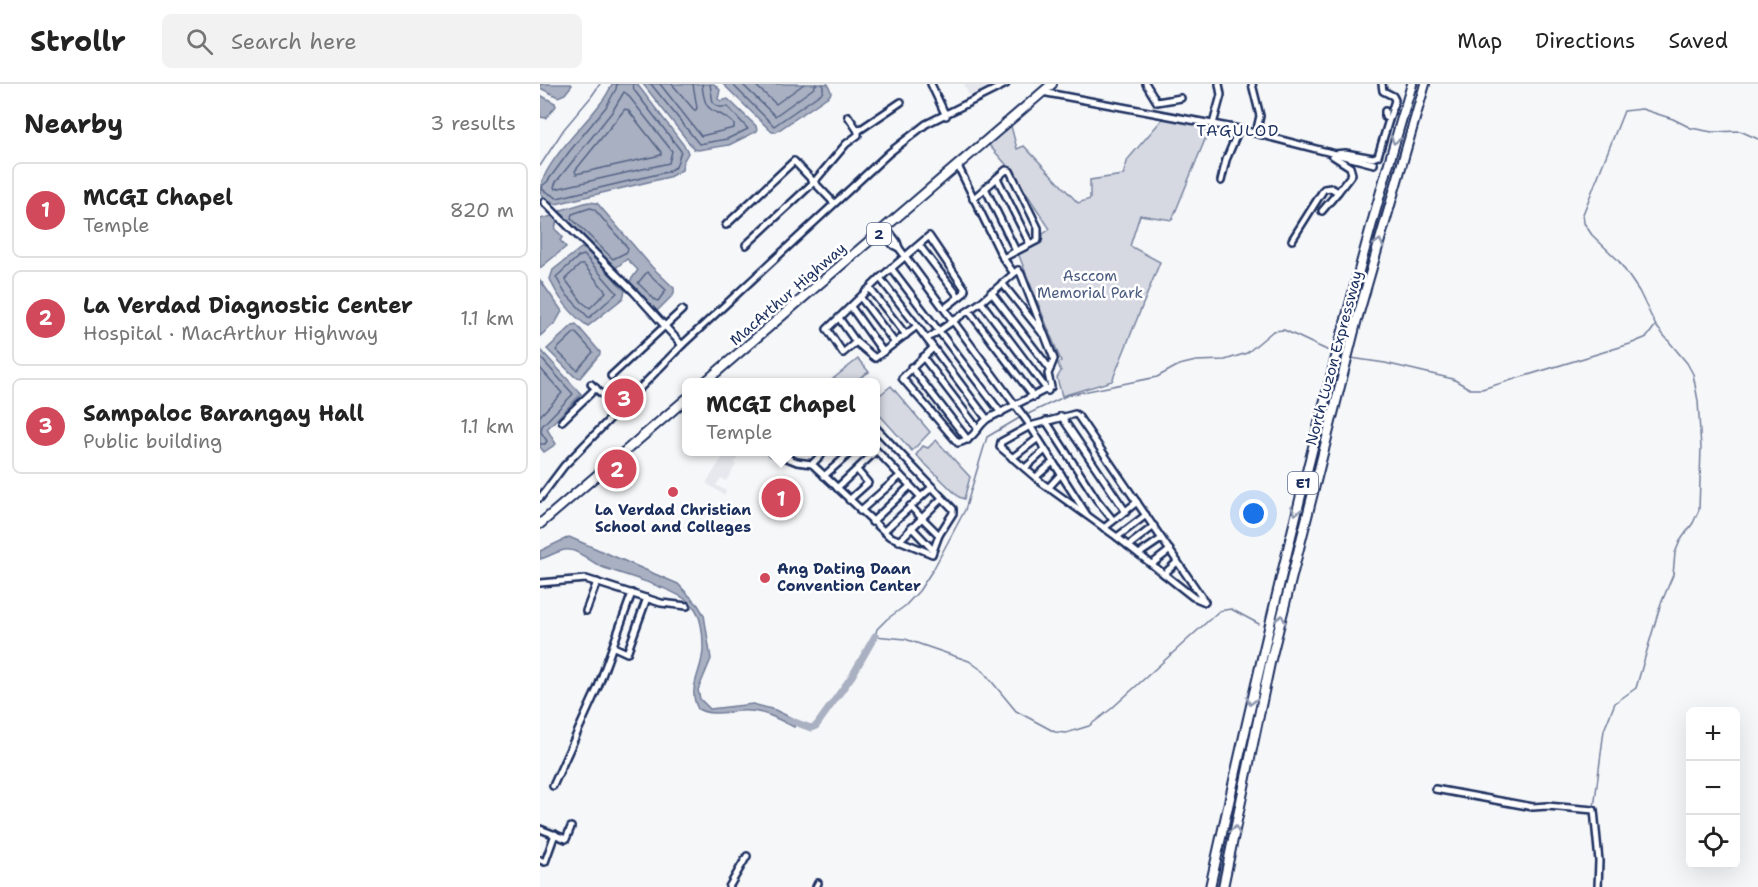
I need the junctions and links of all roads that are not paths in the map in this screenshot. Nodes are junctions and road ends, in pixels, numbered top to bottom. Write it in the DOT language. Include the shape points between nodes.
graph roads {
  1 [pos="931,84"];
  2 [pos="1006,84"];
  3 [pos="1052,84"];
  4 [pos="1147,84"];
  5 [pos="1220,84"];
  6 [pos="1252,84"];
  7 [pos="1382,84"];
  8 [pos="1412,84"];
  9 [pos="1425,84"];
  10 [pos="1042,92"];
  11 [pos="1181,98"];
  12 [pos="901,102"];
  13 [pos="1385,111"];
  14 [pos="848,116"];
  15 [pos="946,116"];
  16 [pos="1389,119"];
  17 [pos="1213,124"];
  18 [pos="1239,129"];
  19 [pos="858,131"];
  20 [pos="1256,133"];
  21 [pos="1332,155"];
  22 [pos="1374,164"];
  23 [pos="958,166"];
  24 [pos="997,178"];
  25 [pos="1221,181"];
  26 [pos="814,182"];
  27 [pos="985,189"];
  28 [pos="1338,192"];
  29 [pos="973,199"];
  30 [pos="544,202"];
  31 [pos="834,202"];
  32 [pos="1322,211"];
  33 [pos="726,225"];
  34 [pos="884,229"];
  35 [pos="1292,240"];
  36 [pos="1029,244"];
  37 [pos="746,245"];
  38 [pos="919,245"];
  39 [pos="1016,251"];
  40 [pos="905,256"];
  41 [pos="1002,258"];
  42 [pos="891,268"];
  43 [pos="1013,272"];
  44 [pos="880,278"];
  45 [pos="1002,283"];
  46 [pos="870,289"];
  47 [pos="991,292"];
  48 [pos="959,297"];
  49 [pos="861,298"];
  50 [pos="981,302"];
  51 [pos="851,307"];
  52 [pos="945,308"];
  53 [pos="682,310"];
  54 [pos="969,310"];
  55 [pos="839,318"];
  56 [pos="954,321"];
  57 [pos="664,326"];
  58 [pos="917,327"];
  59 [pos="939,331"];
  60 [pos="906,335"];
  61 [pos="1044,336"];
  62 [pos="927,339"];
  63 [pos="856,342"];
  64 [pos="895,343"];
  65 [pos="682,345"];
  66 [pos="933,348"];
  67 [pos="883,352"];
  68 [pos="923,357"];
  69 [pos="911,367"];
  70 [pos="1050,369"];
  71 [pos="611,376"];
  72 [pos="712,378"];
  73 [pos="1048,391"];
  74 [pos="1034,397"];
  75 [pos="682,403"];
  76 [pos="1016,406"];
  77 [pos="619,410"];
  78 [pos="1001,413"];
  79 [pos="1061,416"];
  80 [pos="987,419"];
  81 [pos="1046,421"];
  82 [pos="562,422"];
  83 [pos="1028,424"];
  84 [pos="978,429"];
  85 [pos="880,432"];
  86 [pos="1037,439"];
  87 [pos="968,440"];
  88 [pos="1045,450"];
  89 [pos="900,454"];
  90 [pos="880,455"];
  91 [pos="782,456"];
  92 [pos="820,456"];
  93 [pos="846,456"];
  94 [pos="871,456"];
  95 [pos="1012,458"];
  96 [pos="1053,462"];
  97 [pos="812,464"];
  98 [pos="889,464"];
  99 [pos="1025,468"];
  100 [pos="856,470"];
  101 [pos="1061,474"];
  102 [pos="824,476"];
  103 [pos="900,476"];
  104 [pos="1036,477"];
  105 [pos="910,486"];
  106 [pos="1069,486"];
  107 [pos="932,487"];
  108 [pos="1048,487"];
  109 [pos="837,488"];
  110 [pos="1059,496"];
  111 [pos="921,497"];
  112 [pos="540,498"];
  113 [pos="942,498"];
  114 [pos="849,500"];
  115 [pos="1137,502"];
  116 [pos="910,506"];
  117 [pos="860,511"];
  118 [pos="1126,512"];
  119 [pos="1146,515"];
  120 [pos="921,517"];
  121 [pos="1090,519"];
  122 [pos="1113,520"];
  123 [pos="872,522"];
  124 [pos="540,524"];
  125 [pos="1154,526"];
  126 [pos="911,527"];
  127 [pos="1104,528"];
  128 [pos="884,531"];
  129 [pos="939,535"];
  130 [pos="1117,537"];
  131 [pos="1161,539"];
  132 [pos="899,541"];
  133 [pos="1128,546"];
  134 [pos="933,550"];
  135 [pos="1170,550"];
  136 [pos="1139,554"];
  137 [pos="1177,562"];
  138 [pos="1152,564"];
  139 [pos="1164,574"];
  140 [pos="597,582"];
  141 [pos="540,584"];
  142 [pos="632,593"];
  143 [pos="647,598"];
  144 [pos="687,606"];
  145 [pos="586,611"];
  146 [pos="614,647"];
  147 [pos="553,786"];
  148 [pos="1435,789"];
  149 [pos="571,827"];
  150 [pos="540,830"];
  151 [pos="555,834"];
  152 [pos="747,856"];
  153 [pos="540,860"];
  154 [pos="729,887"];
  155 [pos="1210,887"];
  156 [pos="1223,887"];
  157 [pos="1598,887"];
  1 -- 15 [label="street"];
  2 -- 15 [label="street"];
  3 -- 10 [label="highway, MacArthur Highway / 2"];
  4 -- 11 [label="street" via="1157,102"];
  5 -- 17 [label="street"];
  6 -- 20 [label="street" via="1260,116"];
  7 -- 16 [label="street" via="1383,91 1395,100"];
  8 -- 155 [label="highway, North Luzon Expressway / E1, one-way" via="1321,408"];
  156 -- 9 [label="highway, North Luzon Expressway / E1, one-way" via="1272,652 1356,323"];
  10 -- 17 [label="street"];
  10 -- 23 [label="highway, MacArthur Highway / 2"];
  12 -- 19 [label="street"];
  13 -- 16 [label="street" via="1384,117"];
  14 -- 19 [label="street"];
  15 -- 31 [label="street" via="926,124"];
  16 -- 21 [label="street" via="1376,157"];
  17 -- 18 [label="street"];
  18 -- 20 [label="street"];
  18 -- 25 [label="street"];
  19 -- 26 [label="street"];
  20 -- 21 [label="street"];
  21 -- 22 [label="street"];
  21 -- 28 [label="street" via="1350,167 1352,174"];
  23 -- 29 [label="street"];
  23 -- 34 [label="highway, MacArthur Highway / 2"];
  24 -- 27 [label="street"];
  24 -- 36 [label="street"];
  24 -- 36 [label="street" via="1010,171 1038,228 1040,239"];
  26 -- 31 [label="street"];
  26 -- 33 [label="street" via="794,161"];
  26 -- 37 [label="street"];
  27 -- 29 [label="street"];
  27 -- 39 [label="street"];
  28 -- 32 [label="street"];
  28 -- 35 [label="street" via="1324,189"];
  29 -- 41 [label="street"];
  30 -- 57 [label="street"];
  31 -- 65 [label="street"];
  34 -- 40 [label="street"];
  34 -- 72 [label="highway, MacArthur Highway / 2"];
  36 -- 39 [label="street"];
  38 -- 40 [label="street"];
  38 -- 48 [label="street"];
  38 -- 48 [label="street" via="931,238 965,289"];
  39 -- 41 [label="street"];
  40 -- 42 [label="street"];
  40 -- 52 [label="street"];
  41 -- 43 [label="street"];
  42 -- 44 [label="street"];
  42 -- 59 [label="street"];
  43 -- 45 [label="street"];
  43 -- 61 [label="street" via="1018,270 1021,274"];
  44 -- 46 [label="street"];
  44 -- 58 [label="street"];
  45 -- 47 [label="street"];
  45 -- 61 [label="street"];
  46 -- 49 [label="street"];
  46 -- 60 [label="street"];
  47 -- 50 [label="street"];
  47 -- 70 [label="street"];
  48 -- 52 [label="street"];
  49 -- 51 [label="street"];
  49 -- 64 [label="street"];
  50 -- 54 [label="street"];
  50 -- 73 [label="street"];
  51 -- 55 [label="street"];
  51 -- 67 [label="street"];
  52 -- 56 [label="street"];
  53 -- 57 [label="street"];
  54 -- 56 [label="street"];
  54 -- 74 [label="street"];
  55 -- 63 [label="street"];
  55 -- 63 [label="street" via="827,329 841,352"];
  56 -- 59 [label="street"];
  56 -- 76 [label="street"];
  57 -- 65 [label="street"];
  57 -- 71 [label="street"];
  58 -- 60 [label="street"];
  58 -- 62 [label="street"];
  59 -- 62 [label="street"];
  59 -- 78 [label="street"];
  60 -- 64 [label="street"];
  61 -- 70 [label="street" via="1054,359"];
  62 -- 66 [label="street"];
  63 -- 67 [label="street" via="873,358"];
  64 -- 67 [label="street"];
  65 -- 77 [label="street"];
  66 -- 68 [label="street"];
  66 -- 80 [label="street"];
  68 -- 69 [label="street"];
  68 -- 84 [label="street"];
  69 -- 87 [label="street"];
  69 -- 87 [label="street" via="902,375 903,380 956,442"];
  70 -- 73 [label="street"];
  73 -- 74 [label="street"];
  74 -- 76 [label="street"];
  75 -- 124 [label="highway"];
  76 -- 78 [label="street"];
  76 -- 83 [label="street"];
  77 -- 82 [label="street" via="593,386"];
  77 -- 112 [label="street" via="564,466"];
  78 -- 80 [label="street"];
  79 -- 81 [label="street"];
  79 -- 115 [label="street" via="1078,416"];
  79 -- 118 [label="street"];
  80 -- 84 [label="street"];
  81 -- 83 [label="street"];
  81 -- 122 [label="street"];
  83 -- 86 [label="street"];
  83 -- 95 [label="street" via="1001,442 1001,449"];
  84 -- 87 [label="street"];
  85 -- 89 [label="street"];
  86 -- 88 [label="street"];
  86 -- 95 [label="street"];
  88 -- 96 [label="street"];
  88 -- 99 [label="street"];
  89 -- 98 [label="street"];
  89 -- 107 [label="street"];
  90 -- 98 [label="street"];
  91 -- 97 [label="street"];
  92 -- 97 [label="street"];
  93 -- 102 [label="street"];
  94 -- 100 [label="street"];
  95 -- 99 [label="street"];
  96 -- 101 [label="street"];
  96 -- 104 [label="street"];
  97 -- 102 [label="street"];
  98 -- 103 [label="street"];
  99 -- 104 [label="street"];
  100 -- 109 [label="street"];
  100 -- 114 [label="street" via="868,483"];
  101 -- 106 [label="street"];
  101 -- 108 [label="street"];
  102 -- 109 [label="street"];
  103 -- 105 [label="street"];
  103 -- 117 [label="street"];
  104 -- 108 [label="street"];
  105 -- 111 [label="street"];
  105 -- 123 [label="street"];
  106 -- 110 [label="street"];
  106 -- 121 [label="street"];
  107 -- 111 [label="street"];
  107 -- 113 [label="street"];
  108 -- 110 [label="street"];
  109 -- 114 [label="street"];
  110 -- 121 [label="street"];
  111 -- 116 [label="street"];
  113 -- 120 [label="street"];
  113 -- 129 [label="street" via="953,512"];
  114 -- 117 [label="street"];
  115 -- 118 [label="street"];
  115 -- 119 [label="street"];
  116 -- 120 [label="street"];
  116 -- 128 [label="street"];
  117 -- 123 [label="street"];
  118 -- 122 [label="street"];
  119 -- 125 [label="street"];
  119 -- 130 [label="street"];
  120 -- 126 [label="street"];
  120 -- 129 [label="street"];
  121 -- 127 [label="street"];
  122 -- 127 [label="street"];
  123 -- 128 [label="street"];
  125 -- 131 [label="street"];
  125 -- 133 [label="street"];
  126 -- 132 [label="street"];
  126 -- 134 [label="street"];
  127 -- 130 [label="street"];
  128 -- 132 [label="street"];
  129 -- 134 [label="street"];
  130 -- 133 [label="street"];
  131 -- 135 [label="street"];
  131 -- 136 [label="street"];
  132 -- 134 [label="street" via="932,554"];
  133 -- 136 [label="street"];
  135 -- 137 [label="street"];
  135 -- 138 [label="street"];
  136 -- 138 [label="street"];
  137 -- 139 [label="street"];
  137 -- 139 [label="street" via="1205,602"];
  138 -- 139 [label="street"];
  140 -- 141 [label="street" via="575,578"];
  140 -- 142 [label="street"];
  140 -- 145 [label="street"];
  142 -- 143 [label="street"];
  142 -- 146 [label="street"];
  143 -- 144 [label="street"];
  143 -- 146 [label="street" via="627,653"];
  146 -- 147 [label="street"];
  148 -- 157 [label="street" via="1533,807 1594,810"];
  149 -- 151 [label="street" via="566,839"];
  150 -- 151 [label="street"];
  151 -- 153 [label="street" via="545,862"];
  152 -- 154 [label="street"];
}
